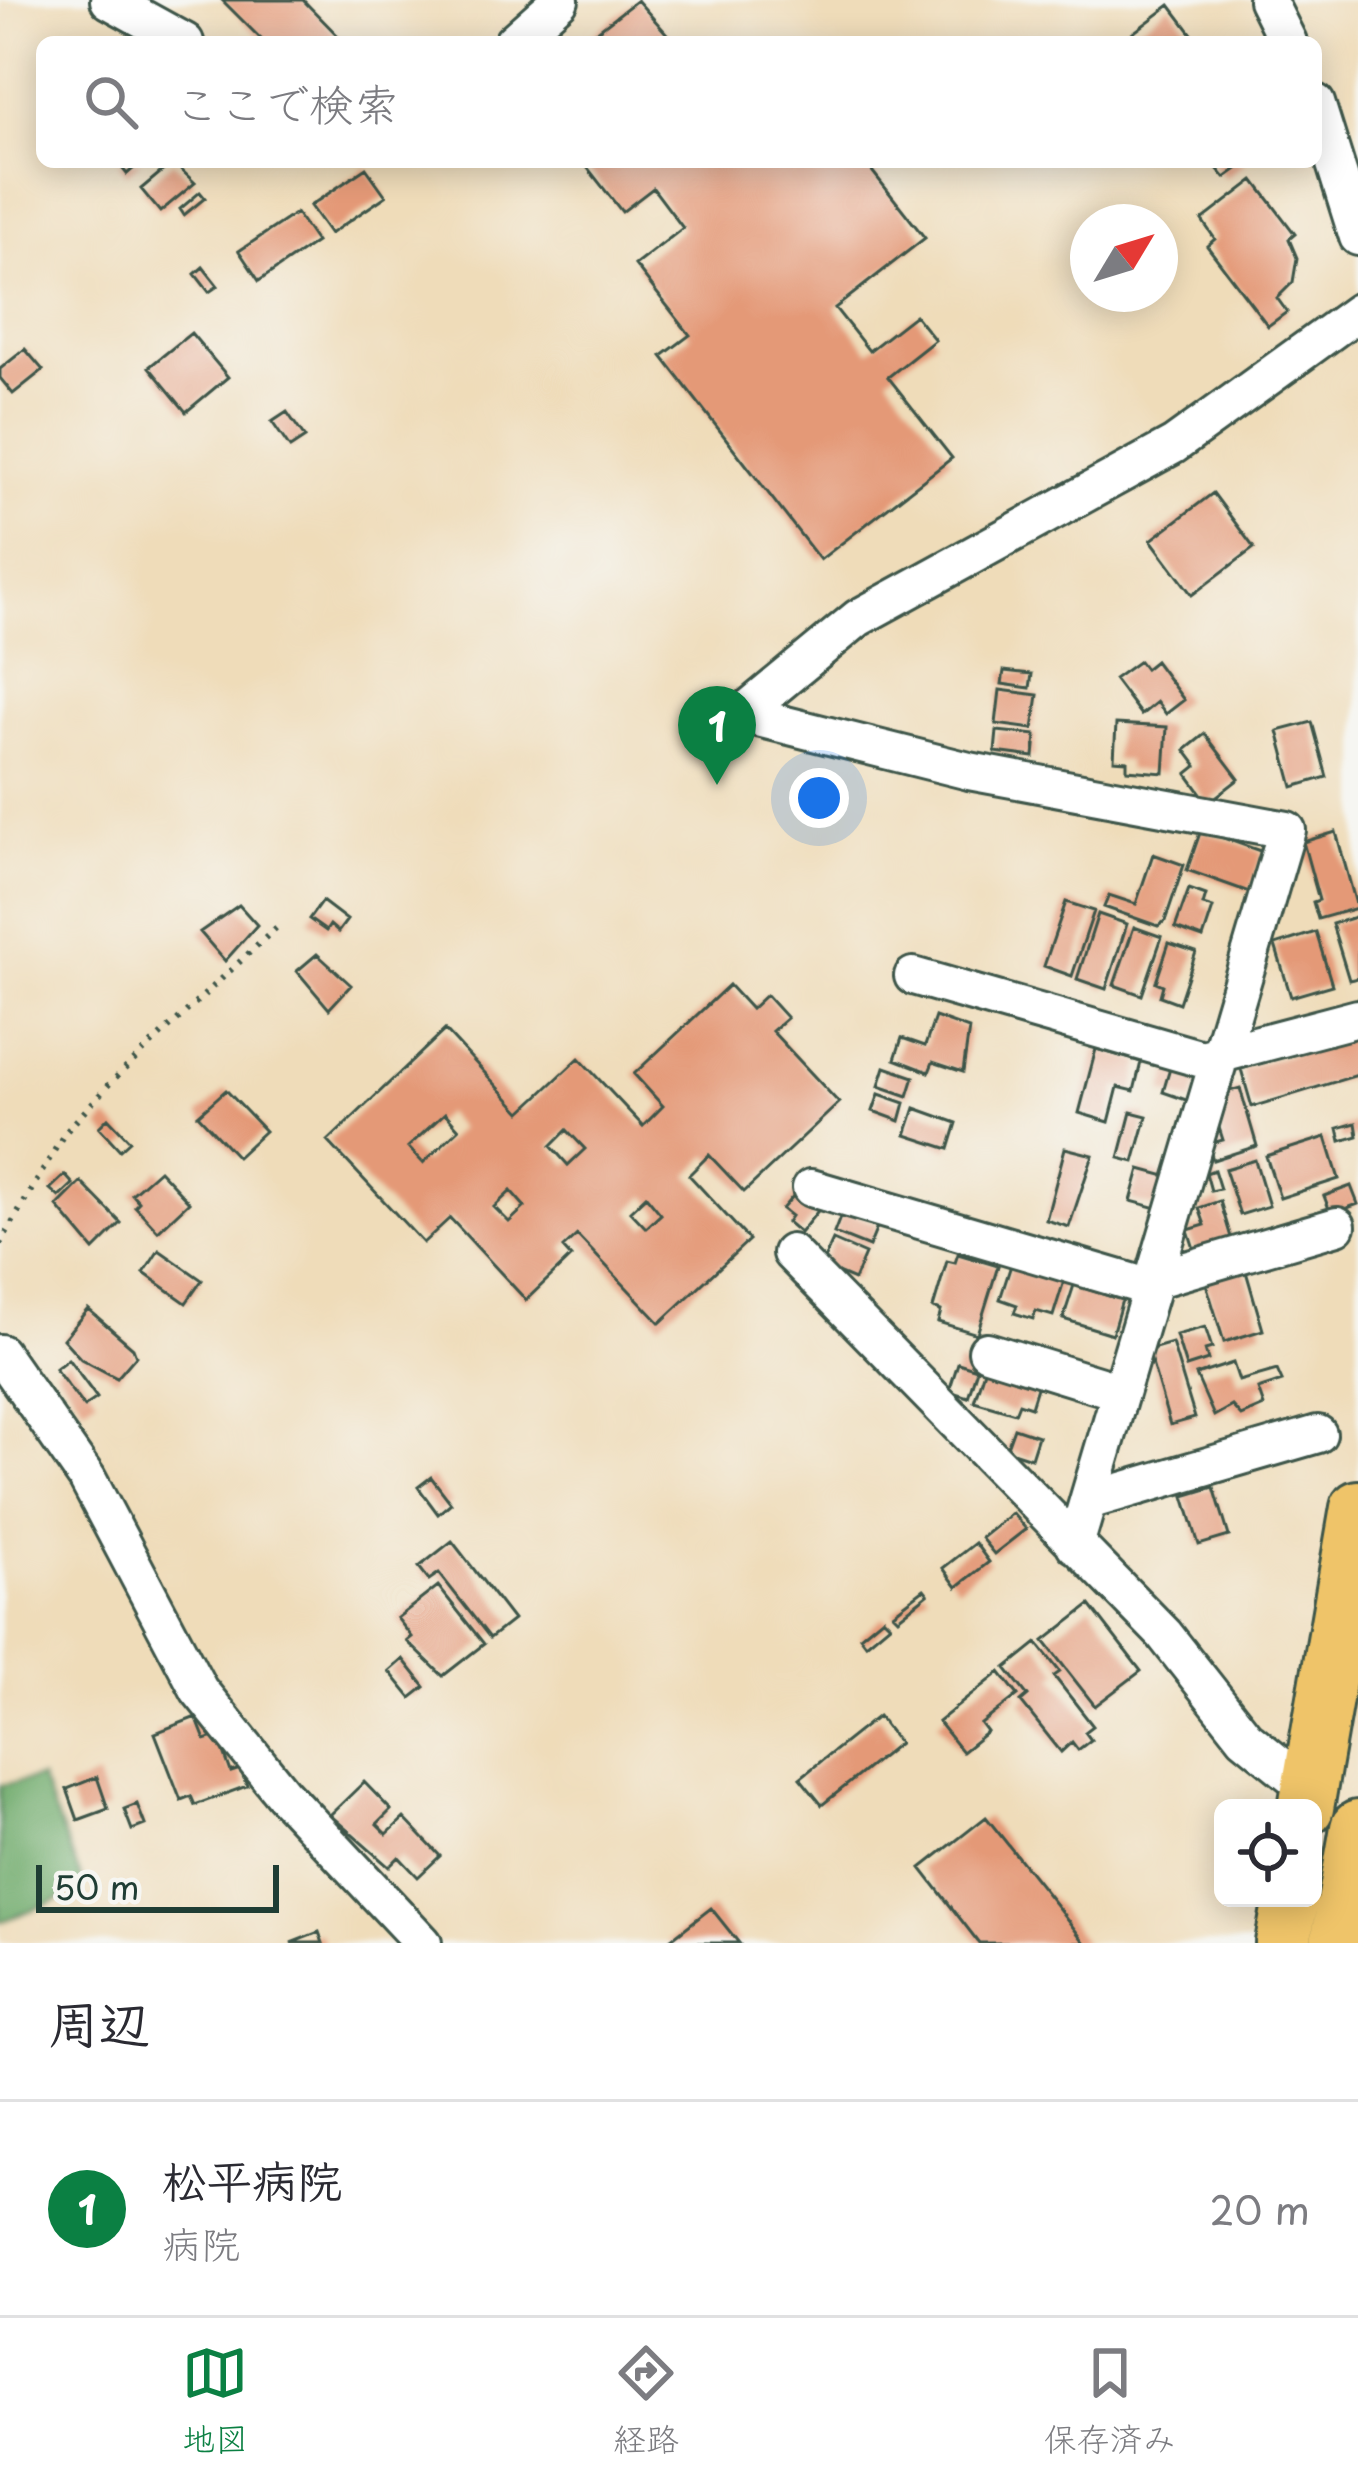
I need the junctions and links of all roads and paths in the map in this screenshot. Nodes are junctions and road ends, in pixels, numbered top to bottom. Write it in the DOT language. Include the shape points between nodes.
graph roads {
  1 [pos="109,0"];
  2 [pos="560,0"];
  3 [pos="1268,0"];
  4 [pos="174,36"];
  5 [pos="521,36"];
  6 [pos="1285,36"];
  7 [pos="1322,122"];
  8 [pos="1358,237"];
  9 [pos="1358,313"];
  10 [pos="278,926"];
  11 [pos="914,976"];
  12 [pos="1358,1018"];
  13 [pos="1220,1055"];
  14 [pos="811,1188"];
  15 [pos="1337,1226"];
  16 [pos="0,1244"];
  17 [pos="790,1252"];
  18 [pos="1152,1284"];
  19 [pos="987,1351"];
  20 [pos="0,1353"];
  21 [pos="1120,1392"];
  22 [pos="1318,1434"];
  23 [pos="1088,1501"];
  24 [pos="1358,1508"];
  25 [pos="1076,1545"];
  26 [pos="1308,1799"];
  27 [pos="1358,1828"];
  28 [pos="1289,1907"];
  29 [pos="423,1943"];
  30 [pos="1283,1943"];
  31 [pos="1338,1943"];
  1 -- 4 [label="street"];
  2 -- 5 [label="street"];
  3 -- 6 [label="street"];
  7 -- 8 [label="street"];
  9 -- 13 [label="street" via="1174,445 858,618 742,714 969,771 1287,830"];
  10 -- 16 [label="path" via="64,1134"];
  11 -- 13 [label="street" via="1202,1059"];
  12 -- 13 [label="street"];
  13 -- 18 [label="street"];
  14 -- 18 [label="street"];
  15 -- 18 [label="street"];
  17 -- 25 [label="street"];
  18 -- 21 [label="street"];
  19 -- 21 [label="street"];
  20 -- 29 [label="street" via="86,1478 199,1690"];
  21 -- 23 [label="street"];
  22 -- 23 [label="street"];
  23 -- 25 [label="street"];
  24 -- 26 [label="highway"];
  25 -- 26 [label="street"];
  27 -- 31 [label="highway"];
  28 -- 30 [label="highway"];
}
